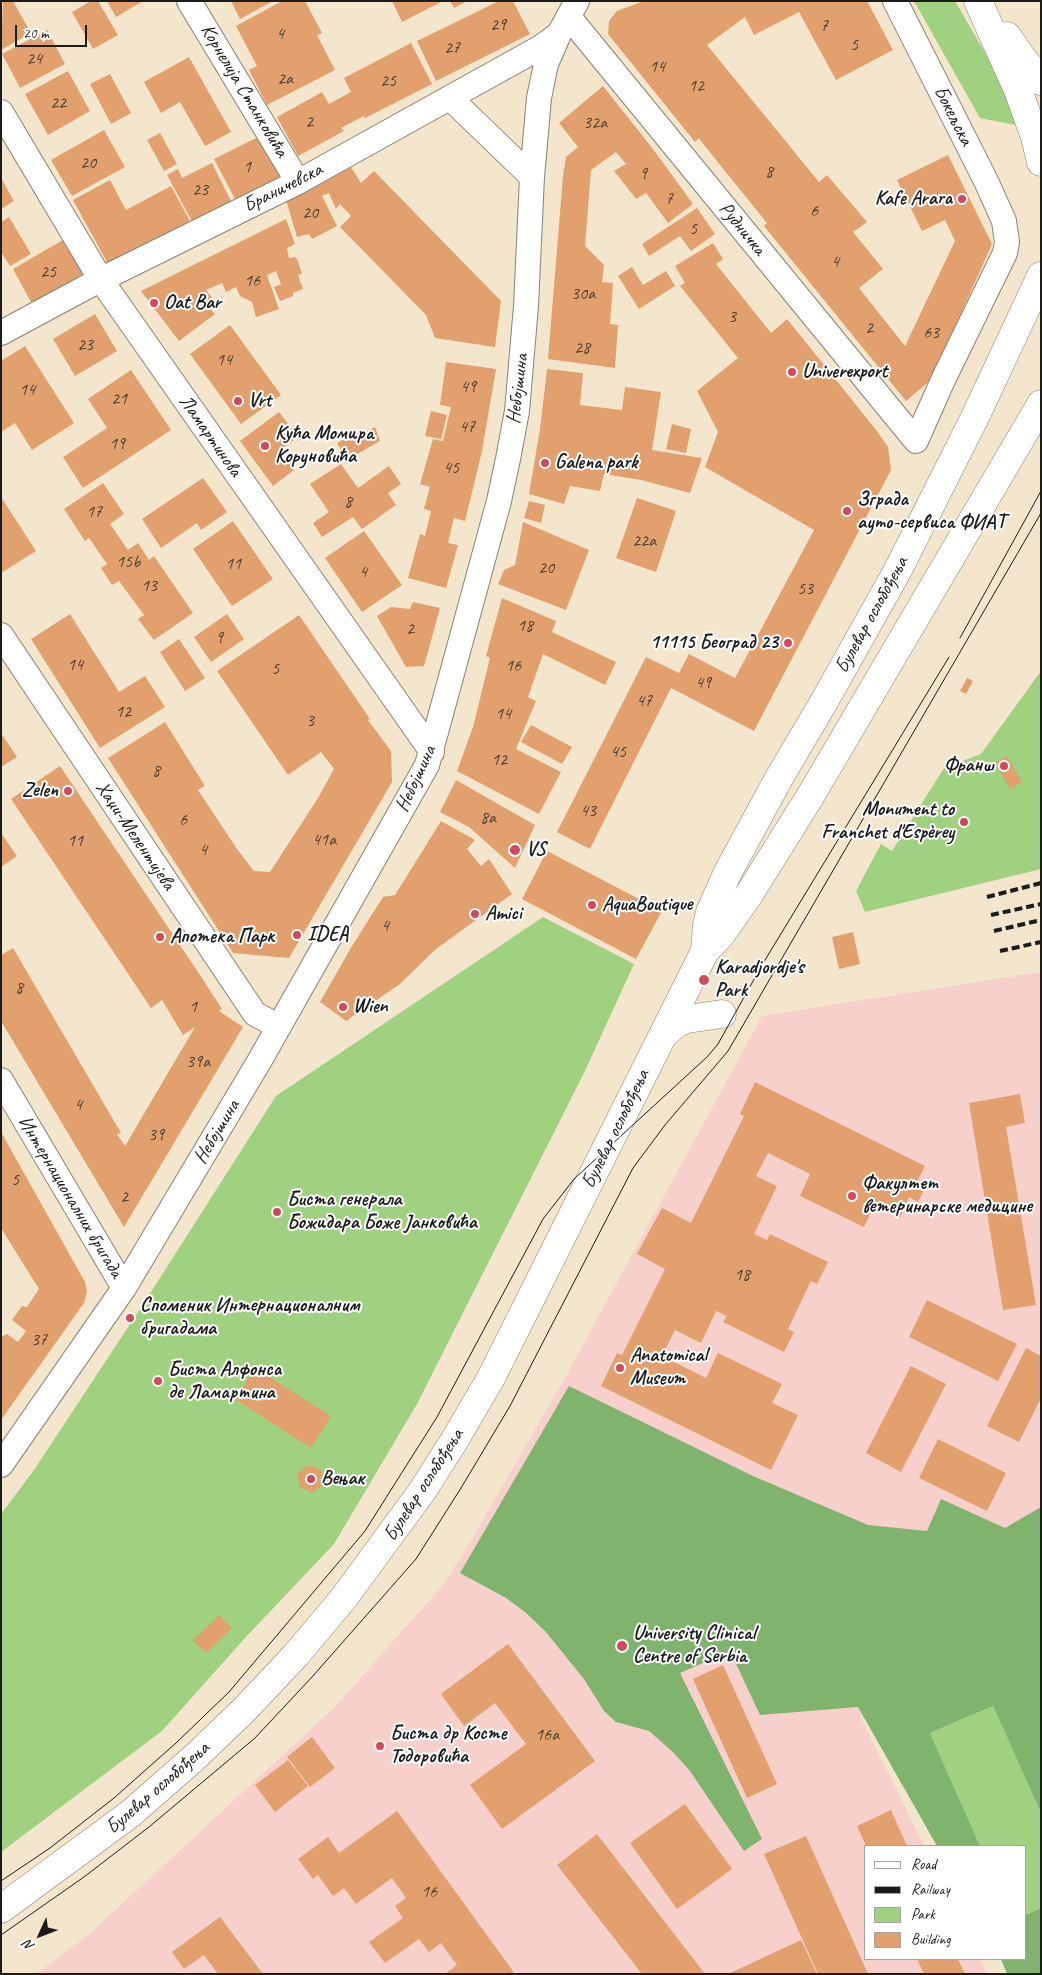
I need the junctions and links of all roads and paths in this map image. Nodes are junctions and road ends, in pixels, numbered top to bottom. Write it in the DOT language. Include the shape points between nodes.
graph roads {
  1 [pos="189,1"];
  2 [pos="895,1"];
  3 [pos="978,1"];
  4 [pos="983,1"];
  5 [pos="568,17"];
  6 [pos="1041,80"];
  7 [pos="450,98"];
  8 [pos="1,112"];
  9 [pos="1041,162"];
  10 [pos="532,177"];
  11 [pos="298,182"];
  12 [pos="1007,233"];
  13 [pos="1041,271"];
  14 [pos="1041,277"];
  15 [pos="101,280"];
  16 [pos="1,333"];
  17 [pos="1041,404"];
  18 [pos="1,635"];
  19 [pos="432,752"];
  20 [pos="700,960"];
  21 [pos="278,1026"];
  22 [pos="664,1034"];
  23 [pos="1,1080"];
  24 [pos="124,1288"];
  25 [pos="1,1465"];
  26 [pos="1,1909"];
  1 -- 11 [label="street, Корнелија Станковића"];
  2 -- 12 [label="street, Бокељска" via="986,181"];
  3 -- 9 [label="main road" via="1018,90"];
  4 -- 6 [label="main road"];
  5 -- 7 [label="street, Браничевска" via="541,47"];
  5 -- 10 [label="street, Небојшина" via="546,64 539,98"];
  5 -- 12 [label="street, Рудничка" via="916,441 1005,253"];
  7 -- 10 [label="street"];
  7 -- 11 [label="street, Браничевска"];
  8 -- 15 [label="street, Ламартинова"];
  10 -- 19 [label="street, Небојшина" via="517,411 499,501"];
  11 -- 15 [label="street, Браничевска"];
  13 -- 14 [label="main road"];
  14 -- 20 [label="main road, Булевар ослобођења" via="899,568 728,872 710,912"];
  15 -- 16 [label="street, Браничевска"];
  15 -- 19 [label="street, Ламартинова"];
  17 -- 20 [label="main road, Булевар ослобођења" via="811,795 739,909"];
  18 -- 21 [label="street, Хаџи-Мелентијева" via="255,1014"];
  19 -- 21 [label="street, Небојшина" via="413,791"];
  20 -- 22 [label="main road, Булевар ослобођења"];
  20 -- 22 [label="main road" via="715,1006 722,1014 687,1019"];
  21 -- 24 [label="street, Небојшина"];
  22 -- 26 [label="main road, Булевар ослобођења" via="491,1378 454,1441 386,1543 295,1656 195,1757 130,1814"];
  23 -- 24 [label="street, Интернационалних бригада"];
  24 -- 25 [label="street, Небојшина"];
}
